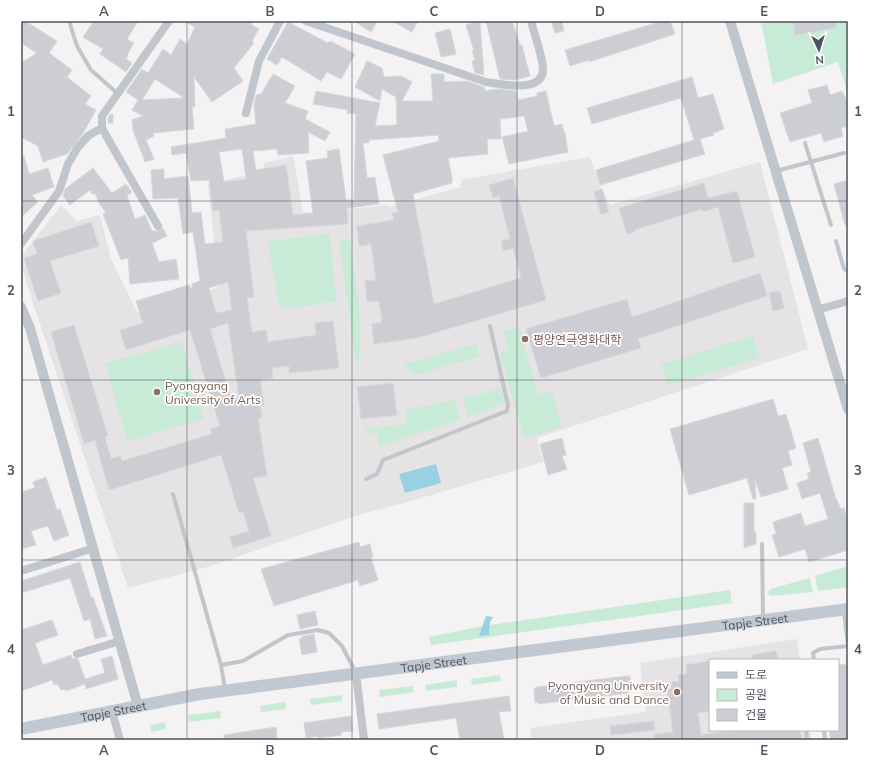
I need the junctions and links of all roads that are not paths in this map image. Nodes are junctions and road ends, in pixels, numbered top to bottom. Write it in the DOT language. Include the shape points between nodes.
graph roads {
  1 [pos="69,21"];
  2 [pos="169,21"];
  3 [pos="280,21"];
  4 [pos="306,21"];
  5 [pos="531,21"];
  6 [pos="730,21"];
  7 [pos="117,93"];
  8 [pos="246,113"];
  9 [pos="102,128"];
  10 [pos="805,143"];
  11 [pos="844,153"];
  12 [pos="811,160"];
  13 [pos="776,171"];
  14 [pos="831,225"];
  15 [pos="158,226"];
  16 [pos="836,241"];
  17 [pos="21,244"];
  18 [pos="848,271"];
  19 [pos="848,301"];
  20 [pos="21,307"];
  21 [pos="817,310"];
  22 [pos="490,326"];
  23 [pos="848,409"];
  24 [pos="366,480"];
  25 [pos="173,494"];
  26 [pos="762,544"];
  27 [pos="94,548"];
  28 [pos="21,571"];
  29 [pos="846,609"];
  30 [pos="763,620"];
  31 [pos="120,641"];
  32 [pos="848,646"];
  33 [pos="77,654"];
  34 [pos="814,659"];
  35 [pos="221,665"];
  36 [pos="356,673"];
  37 [pos="225,691"];
  38 [pos="138,706"];
  39 [pos="112,712"];
  40 [pos="21,729"];
  41 [pos="120,740"];
  42 [pos="364,740"];
  1 -- 7 [label="lane" via="77,46 91,70"];
  2 -- 7 [label="street"];
  3 -- 8 [label="street" via="259,61"];
  4 -- 5 [label="street" via="486,82 515,86 533,84 541,78 543,70"];
  6 -- 13 [label="street"];
  7 -- 9 [label="street" via="102,116"];
  9 -- 15 [label="street"];
  9 -- 17 [label="street" via="89,135 78,147 68,164 59,191"];
  10 -- 12 [label="lane"];
  11 -- 12 [label="lane"];
  12 -- 13 [label="lane"];
  12 -- 14 [label="lane"];
  13 -- 21 [label="street"];
  16 -- 18 [label="lane" via="844,269"];
  19 -- 21 [label="street"];
  20 -- 27 [label="street" via="30,328"];
  21 -- 23 [label="street"];
  22 -- 24 [label="lane" via="508,405 507,411 383,460 377,474"];
  25 -- 35 [label="lane"];
  26 -- 30 [label="lane"];
  27 -- 28 [label="street"];
  27 -- 31 [label="street"];
  29 -- 30 [label="main road, Tapje Street"];
  29 -- 32 [label="lane"];
  30 -- 36 [label="main road, Tapje Street"];
  31 -- 33 [label="street"];
  31 -- 38 [label="street"];
  32 -- 34 [label="lane" via="820,649 813,653"];
  35 -- 36 [label="lane" via="243,661 288,635 318,630 329,633 342,646"];
  35 -- 37 [label="lane"];
  36 -- 37 [label="main road, Tapje Street"];
  36 -- 42 [label="street"];
  37 -- 38 [label="main road, Tapje Street"];
  38 -- 39 [label="main road, Tapje Street"];
  39 -- 40 [label="main road, Tapje Street"];
  39 -- 41 [label="street"];
}
